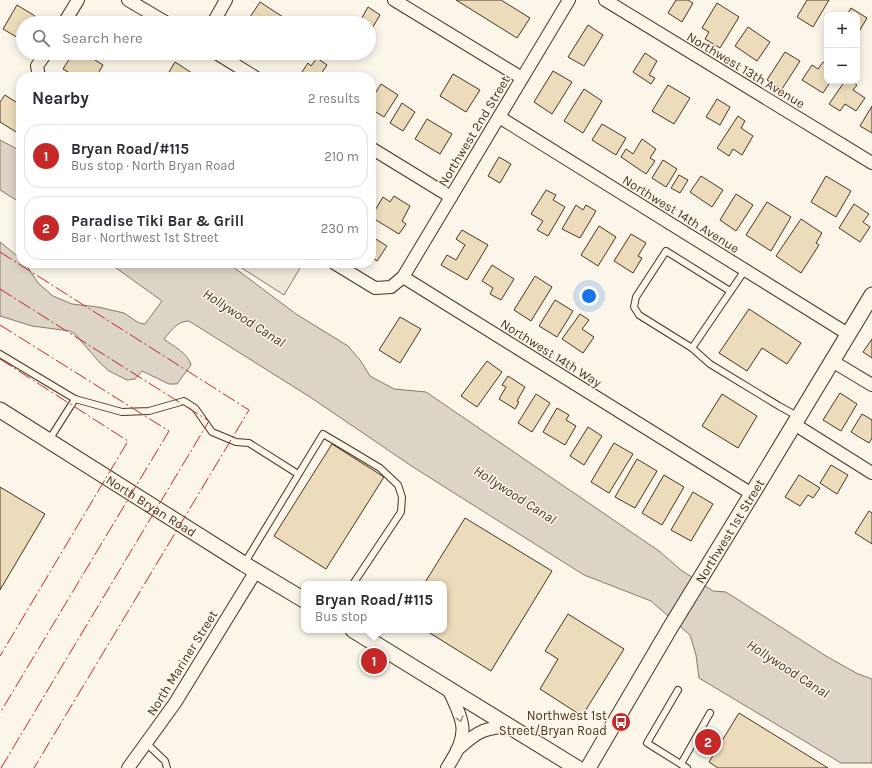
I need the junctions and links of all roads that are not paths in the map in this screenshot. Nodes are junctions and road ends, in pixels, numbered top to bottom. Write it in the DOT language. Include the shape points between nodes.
graph roads {
  1 [pos="78,0"];
  2 [pos="128,0"];
  3 [pos="226,0"];
  4 [pos="394,0"];
  5 [pos="569,0"];
  6 [pos="605,0"];
  7 [pos="68,16"];
  8 [pos="155,16"];
  9 [pos="217,16"];
  10 [pos="42,60"];
  11 [pos="227,60"];
  12 [pos="39,72"];
  13 [pos="247,72"];
  14 [pos="522,78"];
  15 [pos="499,117"];
  16 [pos="376,151"];
  17 [pos="872,163"];
  18 [pos="451,197"];
  19 [pos="342,268"];
  20 [pos="744,270"];
  21 [pos="403,277"];
  22 [pos="730,292"];
  23 [pos="872,295"];
  24 [pos="848,334"];
  25 [pos="692,348"];
  26 [pos="0,354"];
  27 [pos="832,361"];
  28 [pos="872,385"];
  29 [pos="75,399"];
  30 [pos="0,410"];
  31 [pos="796,421"];
  32 [pos="49,440"];
  33 [pos="872,473"];
  34 [pos="298,474"];
  35 [pos="752,494"];
  36 [pos="250,567"];
  37 [pos="355,581"];
  38 [pos="301,598"];
  39 [pos="358,633"];
  40 [pos="448,688"];
  41 [pos="678,690"];
  42 [pos="710,713"];
  43 [pos="509,726"];
  44 [pos="146,742"];
  45 [pos="457,750"];
  46 [pos="681,764"];
  47 [pos="128,768"];
  48 [pos="167,768"];
  49 [pos="447,768"];
  50 [pos="577,768"];
  51 [pos="588,768"];
  52 [pos="687,768"];
  1 -- 7 [label="street"];
  2 -- 8 [label="street"];
  3 -- 9 [label="street"];
  4 -- 14 [label="street"];
  5 -- 14 [label="street, Northwest 2nd Street"];
  6 -- 17 [label="street, Northwest 13th Avenue"];
  10 -- 12 [label="street" via="38,66"];
  11 -- 13 [label="street"];
  14 -- 15 [label="street, Northwest 2nd Street"];
  15 -- 18 [label="street, Northwest 2nd Street"];
  15 -- 20 [label="street, Northwest 14th Avenue"];
  16 -- 18 [label="street"];
  18 -- 21 [label="street, Northwest 2nd Street"];
  19 -- 21 [label="street" via="375,288 391,287"];
  20 -- 22 [label="lane"];
  20 -- 24 [label="street, Northwest 14th Avenue"];
  21 -- 35 [label="street, Northwest 14th Way"];
  22 -- 25 [label="lane"];
  22 -- 25 [label="lane" via="666,251 636,296 634,307 639,315"];
  23 -- 24 [label="street, Northwest 1st Street"];
  24 -- 27 [label="street, Northwest 1st Street"];
  25 -- 31 [label="lane" via="710,364 779,406"];
  26 -- 29 [label="lane"];
  27 -- 28 [label="street"];
  27 -- 31 [label="street, Northwest 1st Street"];
  29 -- 32 [label="lane"];
  29 -- 34 [label="lane" via="122,412 149,411 184,401 195,408 212,432 236,442 250,443"];
  30 -- 32 [label="street, North Bryan Road"];
  31 -- 33 [label="street"];
  31 -- 35 [label="street, Northwest 1st Street"];
  32 -- 36 [label="street, North Bryan Road"];
  34 -- 36 [label="lane"];
  34 -- 37 [label="lane" via="323,434 380,468 398,485 402,497 401,512"];
  35 -- 51 [label="street, Northwest 1st Street"];
  36 -- 38 [label="street, North Bryan Road"];
  36 -- 44 [label="street, North Mariner Street" via="175,703"];
  39 -- 40 [label="street"];
  40 -- 43 [label="street"];
  40 -- 45 [label="street, one-way" via="462,724"];
  41 -- 46 [label="lane" via="647,743"];
  42 -- 46 [label="lane"];
  43 -- 45 [label="street" via="477,734"];
  43 -- 50 [label="street"];
  44 -- 47 [label="street, North Mariner Street"];
  44 -- 48 [label="lane"];
  45 -- 49 [label="street"];
  46 -- 52 [label="lane"];
}
